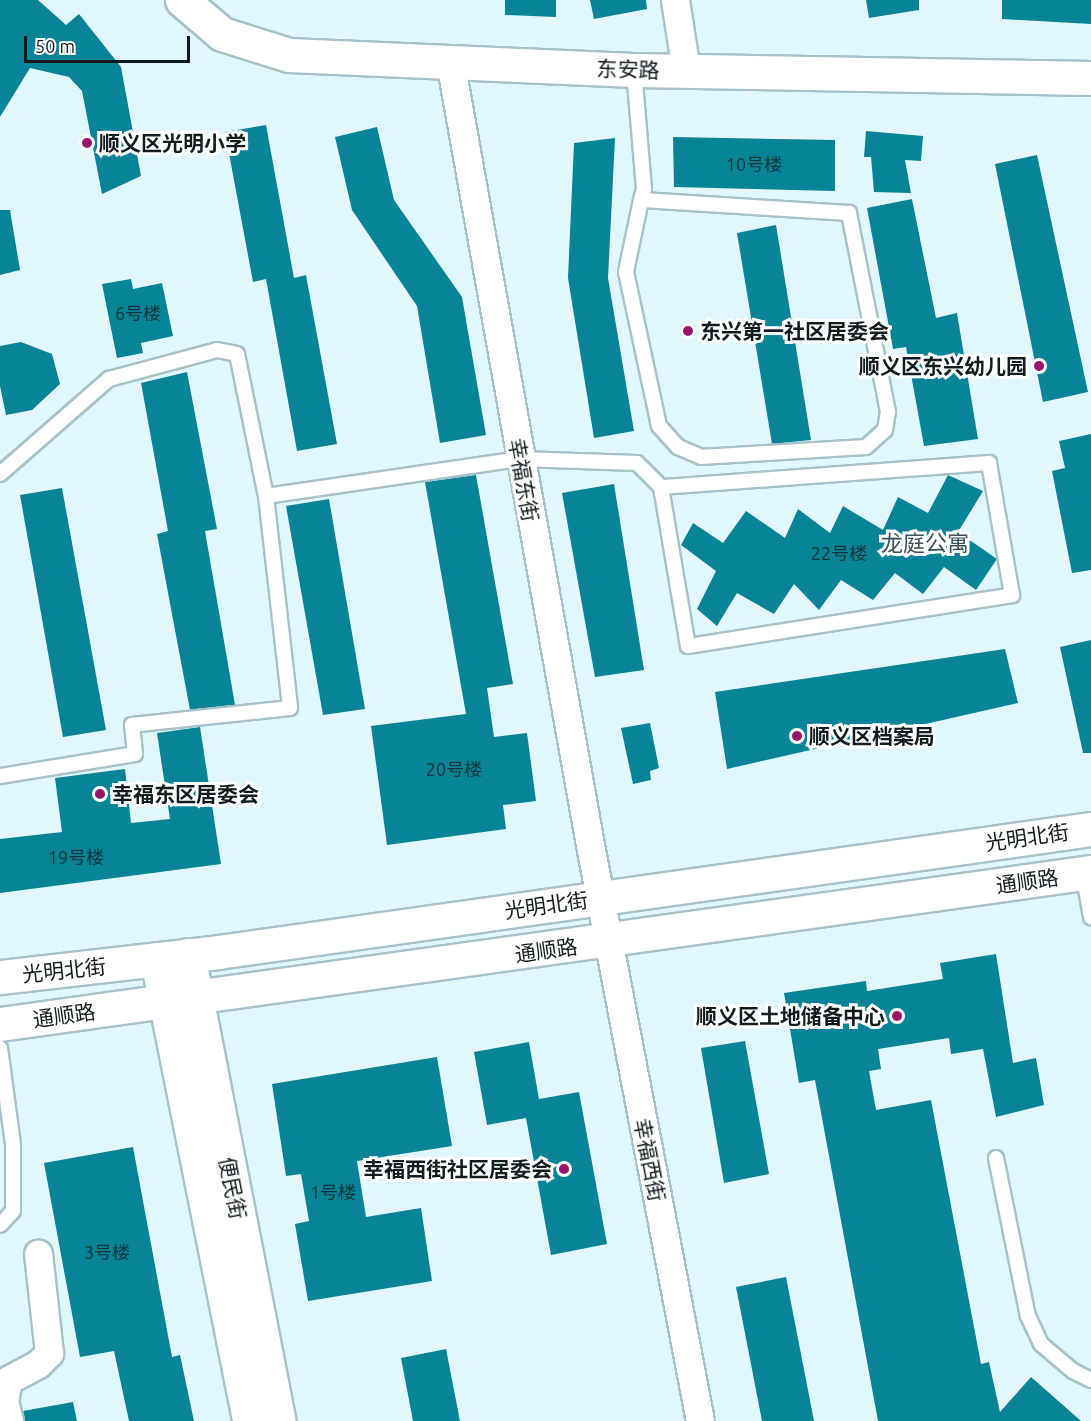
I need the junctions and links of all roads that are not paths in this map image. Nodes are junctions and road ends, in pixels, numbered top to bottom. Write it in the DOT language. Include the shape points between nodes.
graph roads {
  1 [pos="182,0"];
  2 [pos="675,0"];
  3 [pos="450,61"];
  4 [pos="634,70"];
  5 [pos="686,70"];
  6 [pos="1091,78"];
  7 [pos="641,200"];
  8 [pos="520,459"];
  9 [pos="0,474"];
  10 [pos="661,488"];
  11 [pos="266,496"];
  12 [pos="0,776"];
  13 [pos="1091,828"];
  14 [pos="1087,873"];
  15 [pos="601,898"];
  16 [pos="1091,917"];
  17 [pos="608,939"];
  18 [pos="173,957"];
  19 [pos="0,977"];
  20 [pos="181,998"];
  21 [pos="0,1024"];
  22 [pos="0,1048"];
  23 [pos="996,1158"];
  24 [pos="0,1225"];
  25 [pos="38,1254"];
  26 [pos="4,1380"];
  27 [pos="1091,1380"];
  28 [pos="9,1421"];
  29 [pos="249,1421"];
  30 [pos="279,1421"];
  31 [pos="700,1421"];
  1 -- 3 [label="main road, 东安路" via="222,34 289,55"];
  2 -- 5 [label="street"];
  3 -- 4 [label="main road, 东安路"];
  3 -- 8 [label="street, 幸福东街"];
  4 -- 5 [label="main road, 东安路"];
  4 -- 7 [label="lane"];
  5 -- 6 [label="main road, 东安路"];
  7 -- 7 [label="lane" via="626,272 659,426 678,447 701,457 866,447 885,430 888,412 849,213"];
  8 -- 10 [label="lane" via="637,463"];
  8 -- 11 [label="lane"];
  8 -- 15 [label="street, 幸福东街"];
  9 -- 11 [label="lane" via="109,379 218,350 237,354"];
  10 -- 10 [label="lane" via="688,646 1012,595 989,464"];
  11 -- 12 [label="lane" via="290,708 132,725 135,754"];
  13 -- 15 [label="main road, 光明北街"];
  14 -- 16 [label="lane"];
  14 -- 17 [label="main road, 通顺路"];
  15 -- 17 [label="street, 幸福西街"];
  15 -- 18 [label="main road, 光明北街"];
  17 -- 20 [label="main road, 通顺路"];
  17 -- 31 [label="street, 幸福西街"];
  18 -- 19 [label="main road, 光明北街"];
  18 -- 20 [label="main road, 便民街"];
  20 -- 21 [label="main road, 通顺路"];
  20 -- 29 [label="main road, 便民街"];
  20 -- 30 [label="main road, 便民街"];
  22 -- 24 [label="lane" via="13,1144 13,1211"];
  23 -- 27 [label="lane" via="1028,1316 1041,1344 1073,1371"];
  25 -- 26 [label="street" via="50,1353 38,1364"];
  26 -- 28 [label="street"];
}
